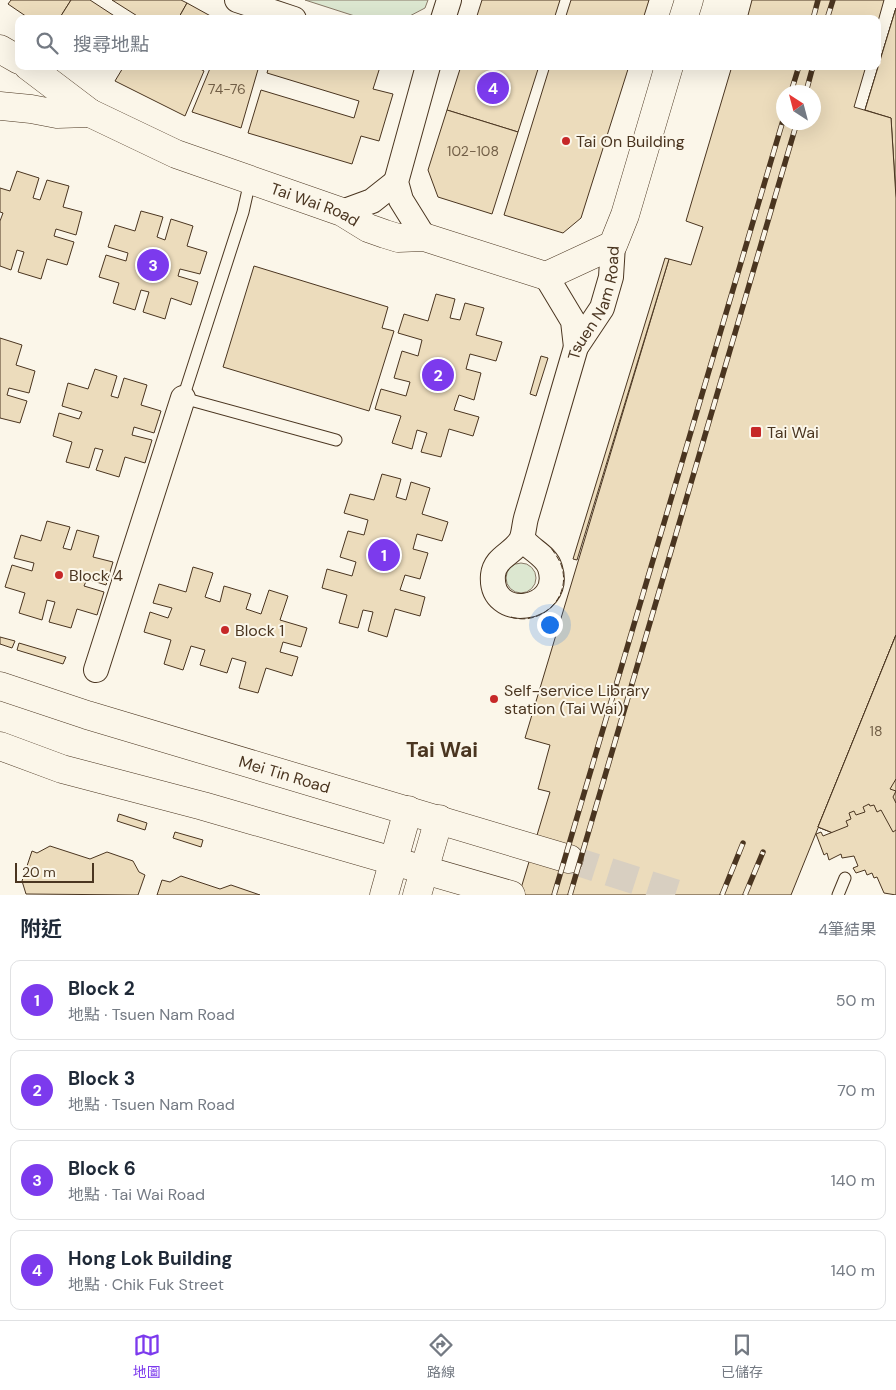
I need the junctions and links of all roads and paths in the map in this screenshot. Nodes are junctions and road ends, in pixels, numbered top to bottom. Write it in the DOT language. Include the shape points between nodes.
graph roads {
  1 [pos="237,0"];
  2 [pos="449,0"];
  3 [pos="689,0"];
  4 [pos="282,15"];
  5 [pos="444,15"];
  6 [pos="684,15"];
  7 [pos="0,49"];
  8 [pos="15,58"];
  9 [pos="33,70"];
  10 [pos="427,70"];
  11 [pos="668,70"];
  12 [pos="0,106"];
  13 [pos="90,113"];
  14 [pos="250,181"];
  15 [pos="396,182"];
  16 [pos="342,212"];
  17 [pos="424,237"];
  18 [pos="613,245"];
  19 [pos="546,276"];
  20 [pos="576,347"];
  21 [pos="183,398"];
  22 [pos="336,440"];
  23 [pos="522,538"];
  24 [pos="96,670"];
  25 [pos="0,686"];
  26 [pos="0,746"];
  27 [pos="408,810"];
  28 [pos="439,819"];
  29 [pos="569,859"];
  30 [pos="394,861"];
  31 [pos="845,878"];
  32 [pos="421,882"];
  33 [pos="384,895"];
  34 [pos="511,895"];
  35 [pos="838,895"];
  1 -- 4 [label="street"];
  2 -- 5 [label="street"];
  3 -- 6 [label="street"];
  7 -- 8 [label="street"];
  9 -- 13 [label="street, Tai Wai Road"];
  10 -- 15 [label="street"];
  11 -- 18 [label="street, Tsuen Nam Road"];
  12 -- 13 [label="street, Tai Wai Road" via="57,114"];
  13 -- 14 [label="street, Tai Wai Road" via="176,154"];
  14 -- 16 [label="street, Tai Wai Road"];
  14 -- 21 [label="lane"];
  15 -- 16 [label="street" via="372,201"];
  15 -- 17 [label="street" via="401,200"];
  16 -- 17 [label="street, Tai Wai Road" via="368,228 398,238"];
  17 -- 19 [label="street, Tai Wai Road"];
  18 -- 19 [label="street"];
  18 -- 20 [label="street, Tsuen Nam Road" via="611,277 602,308"];
  19 -- 20 [label="street" via="573,321"];
  20 -- 23 [label="street, Tsuen Nam Road"];
  21 -- 22 [label="lane"];
  21 -- 24 [label="street"];
  25 -- 27 [label="street, Mei Tin Road"];
  26 -- 30 [label="street" via="62,770"];
  27 -- 28 [label="street, Mei Tin Road"];
  27 -- 30 [label="street"];
  28 -- 29 [label="street, Mei Tin Road"];
  28 -- 32 [label="street"];
  30 -- 32 [label="street"];
  30 -- 33 [label="street"];
  31 -- 35 [label="lane"];
  32 -- 34 [label="street"];
}
